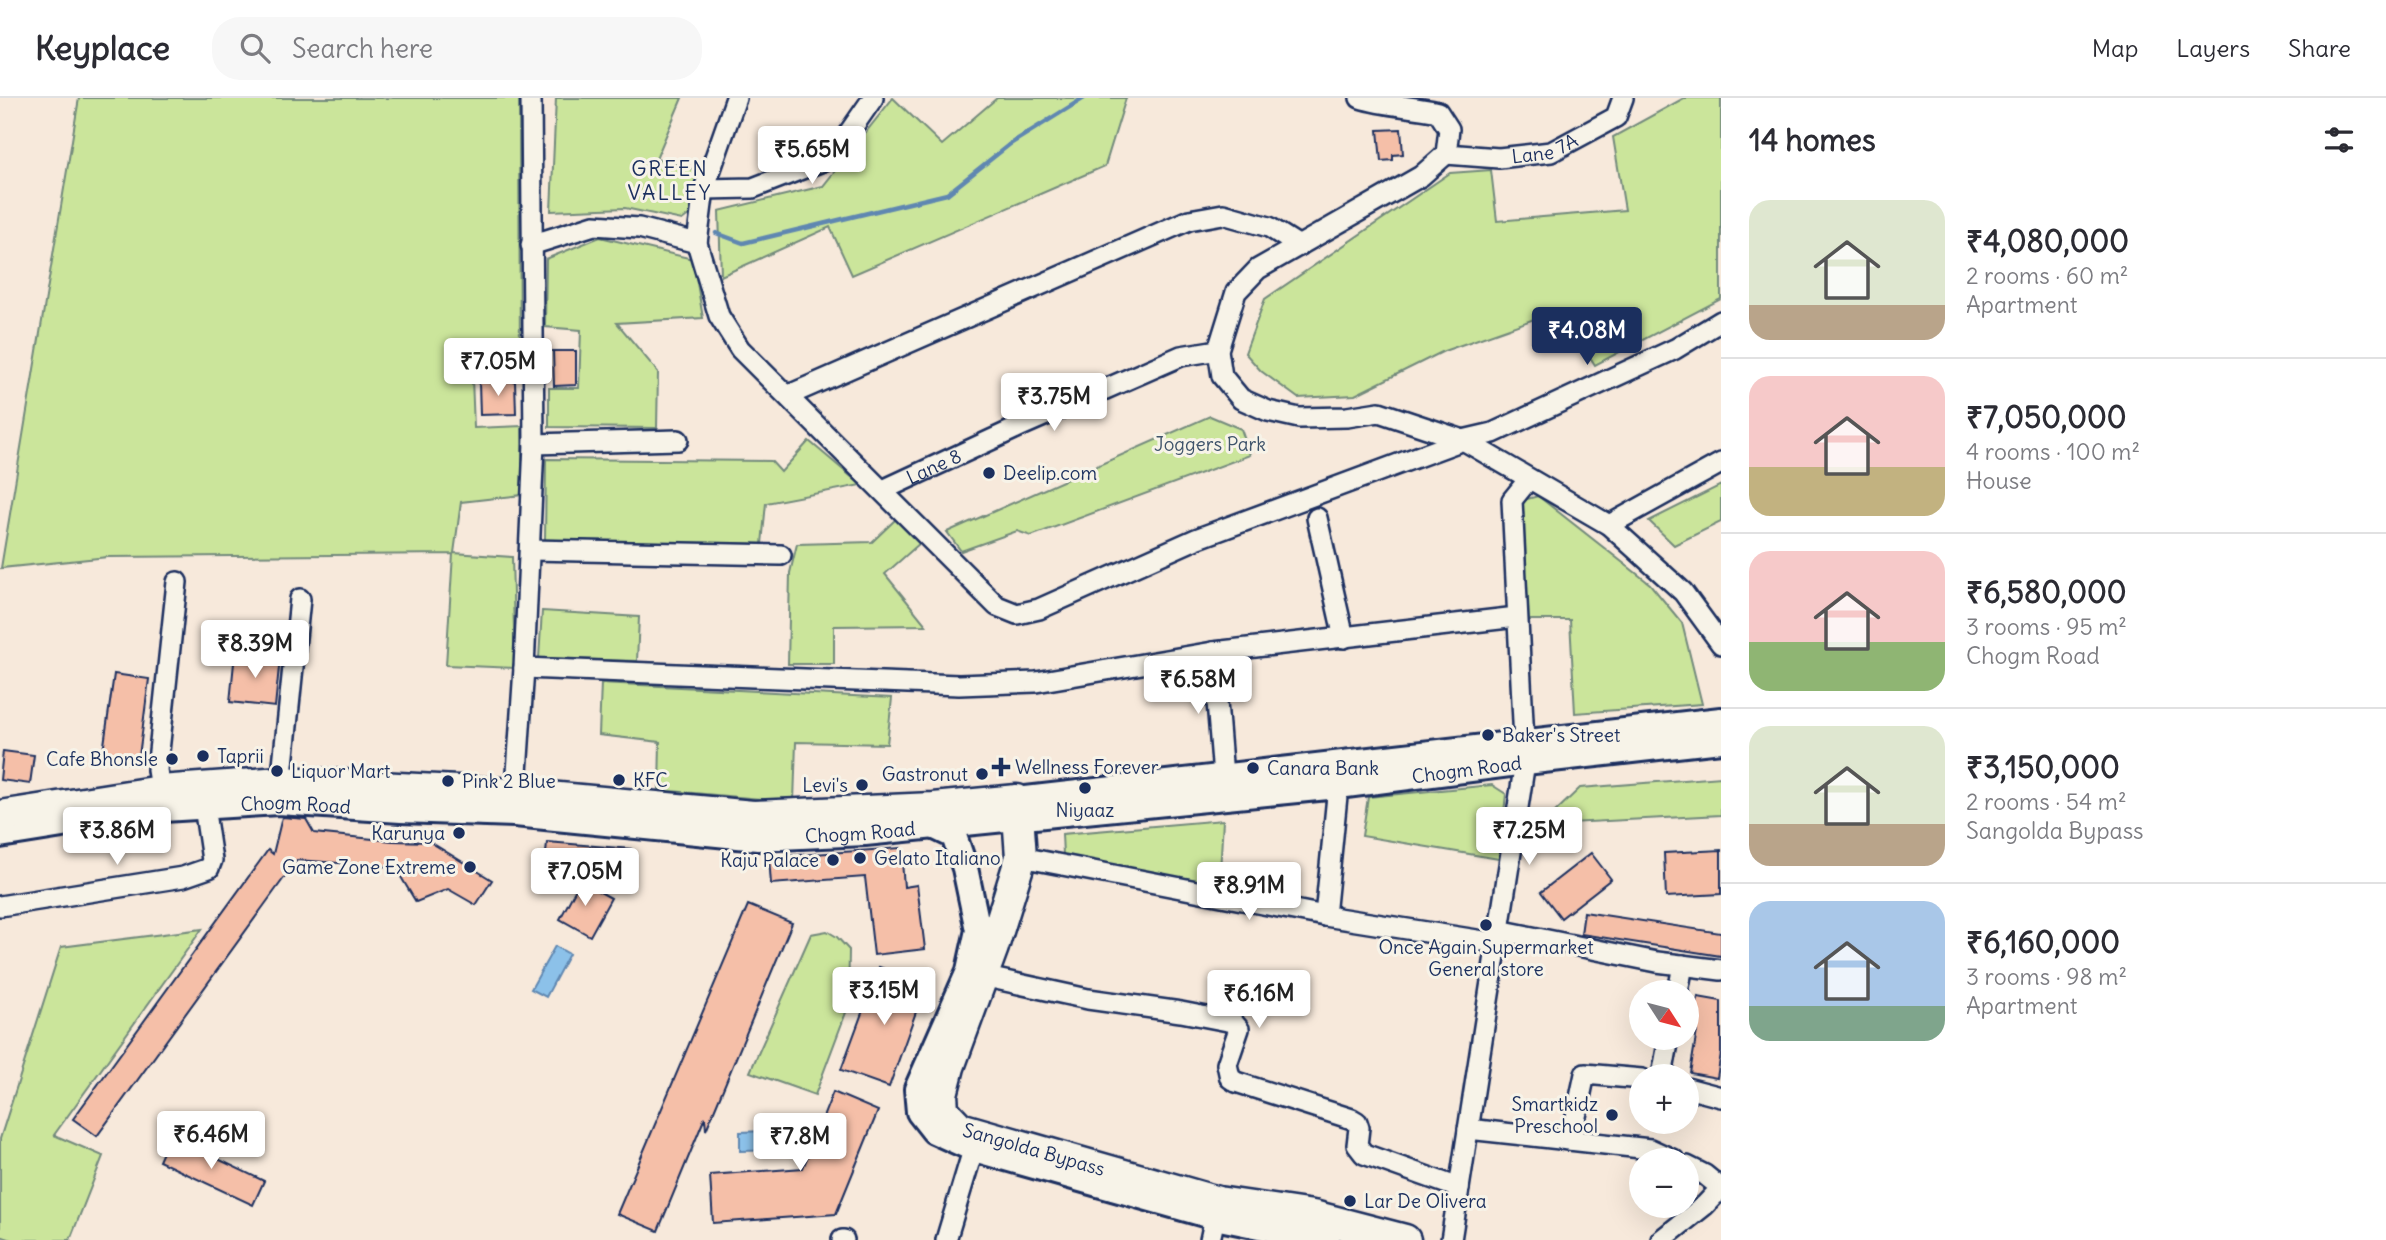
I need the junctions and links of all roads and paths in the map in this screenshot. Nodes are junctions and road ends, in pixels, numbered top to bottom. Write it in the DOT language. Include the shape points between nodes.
graph roads {
  1 [pos="531,98"];
  2 [pos="736,98"];
  3 [pos="873,98"];
  4 [pos="1360,98"];
  5 [pos="1623,98"];
  6 [pos="1446,153"];
  7 [pos="704,189"];
  8 [pos="697,243"];
  9 [pos="531,244"];
  10 [pos="1299,246"];
  11 [pos="1721,321"];
  12 [pos="1218,350"];
  13 [pos="789,396"];
  14 [pos="678,440"];
  15 [pos="1463,440"];
  16 [pos="534,444"];
  17 [pos="1721,463"];
  18 [pos="1529,479"];
  19 [pos="883,490"];
  20 [pos="1317,518"];
  21 [pos="1609,525"];
  22 [pos="530,550"];
  23 [pos="781,555"];
  24 [pos="177,582"];
  25 [pos="300,599"];
  26 [pos="1517,617"];
  27 [pos="1344,638"];
  28 [pos="1721,644"];
  29 [pos="1213,652"];
  30 [pos="524,668"];
  31 [pos="1721,720"];
  32 [pos="1721,740"];
  33 [pos="1524,752"];
  34 [pos="1223,776"];
  35 [pos="1338,786"];
  36 [pos="280,792"];
  37 [pos="161,800"];
  38 [pos="515,804"];
  39 [pos="204,806"];
  40 [pos="1018,810"];
  41 [pos="0,816"];
  42 [pos="933,827"];
  43 [pos="0,835"];
  44 [pos="1021,857"];
  45 [pos="0,906"];
  46 [pos="1325,916"];
  47 [pos="1497,937"];
  48 [pos="1683,965"];
  49 [pos="1721,970"];
  50 [pos="982,976"];
  51 [pos="1680,980"];
  52 [pos="1629,1078"];
  53 [pos="1699,1091"];
  54 [pos="1721,1097"];
  55 [pos="1468,1129"];
  56 [pos="1571,1140"];
  57 [pos="976,1141"];
  58 [pos="1641,1148"];
  59 [pos="1699,1172"];
  60 [pos="1459,1188"];
  61 [pos="1721,1188"];
  62 [pos="1713,1210"];
  63 [pos="1214,1220"];
  64 [pos="1314,1233"];
  65 [pos="946,1240"];
  66 [pos="1405,1240"];
  67 [pos="1451,1240"];
  68 [pos="1661,1240"];
  1 -- 9 [label="street"];
  2 -- 7 [label="street"];
  3 -- 7 [label="street" via="825,160 753,188"];
  4 -- 6 [label="street" via="1438,112 1449,129"];
  5 -- 6 [label="street, Lane 7A" via="1616,117 1550,152 1499,158"];
  6 -- 10 [label="street" via="1421,176"];
  7 -- 8 [label="street"];
  8 -- 9 [label="street" via="639,228 594,225"];
  8 -- 13 [label="street" via="719,316 740,349"];
  9 -- 16 [label="street"];
  10 -- 12 [label="street" via="1258,269 1236,292"];
  10 -- 13 [label="street" via="1269,227 1223,214 1189,220"];
  11 -- 15 [label="street" via="1675,348 1493,433"];
  12 -- 15 [label="street" via="1222,376 1241,399 1268,411 1299,418 1379,412"];
  12 -- 19 [label="street, Lane 8" via="1181,356"];
  13 -- 19 [label="street"];
  14 -- 16 [label="street"];
  15 -- 18 [label="street"];
  15 -- 19 [label="street" via="1196,539 1017,614 998,606"];
  16 -- 22 [label="street"];
  17 -- 21 [label="street"];
  18 -- 21 [label="street"];
  18 -- 26 [label="street" via="1512,500"];
  20 -- 27 [label="street"];
  21 -- 28 [label="street" via="1683,592"];
  22 -- 23 [label="street"];
  22 -- 30 [label="street"];
  24 -- 37 [label="street" via="157,770"];
  25 -- 36 [label="street"];
  26 -- 27 [label="street"];
  26 -- 33 [label="street"];
  27 -- 29 [label="street"];
  29 -- 30 [label="street" via="1036,682 958,685"];
  29 -- 34 [label="street"];
  30 -- 38 [label="street"];
  31 -- 33 [label="main road, Chogm Road"];
  32 -- 33 [label="main road, Chogm Road"];
  33 -- 34 [label="main road, Chogm Road"];
  33 -- 35 [label="main road, Chogm Road"];
  33 -- 47 [label="street"];
  34 -- 40 [label="main road, Chogm Road"];
  35 -- 40 [label="main road, Chogm Road"];
  35 -- 46 [label="street"];
  36 -- 37 [label="highway, Chogm Road"];
  36 -- 38 [label="highway, Chogm Road"];
  36 -- 39 [label="main road, Chogm Road"];
  37 -- 39 [label="main road, Chogm Road"];
  37 -- 41 [label="highway, Chogm Road"];
  37 -- 43 [label="main road, Chogm Road"];
  38 -- 40 [label="highway, Chogm Road" via="753,816 933,808"];
  38 -- 42 [label="main road, Chogm Road" via="758,838"];
  39 -- 45 [label="street" via="212,860 201,873"];
  40 -- 42 [label="main road, Chogm Road"];
  40 -- 44 [label="highway, Sangolda Bypass"];
  42 -- 57 [label="main road, Sangolda Bypass" via="954,836 978,930 969,971 917,1090 919,1112 934,1131 950,1140"];
  44 -- 46 [label="street"];
  44 -- 50 [label="highway, Sangolda Bypass"];
  46 -- 47 [label="street"];
  47 -- 48 [label="street"];
  47 -- 55 [label="street"];
  48 -- 49 [label="street"];
  48 -- 51 [label="street"];
  50 -- 57 [label="highway, Sangolda Bypass" via="942,1094 943,1110"];
  50 -- 60 [label="street" via="1088,999 1233,1022 1239,1029 1227,1064 1230,1078 1352,1119 1357,1122 1357,1145 1364,1154"];
  52 -- 56 [label="street" via="1584,1074"];
  53 -- 54 [label="street"];
  55 -- 56 [label="street"];
  55 -- 60 [label="street"];
  56 -- 58 [label="street"];
  57 -- 63 [label="highway, Sangolda Bypass"];
  57 -- 65 [label="street"];
  59 -- 61 [label="street"];
  60 -- 67 [label="street"];
  61 -- 62 [label="street"];
  62 -- 68 [label="street"];
  63 -- 64 [label="highway, Sangolda Bypass"];
  64 -- 66 [label="highway, Sangolda Bypass"];
}
